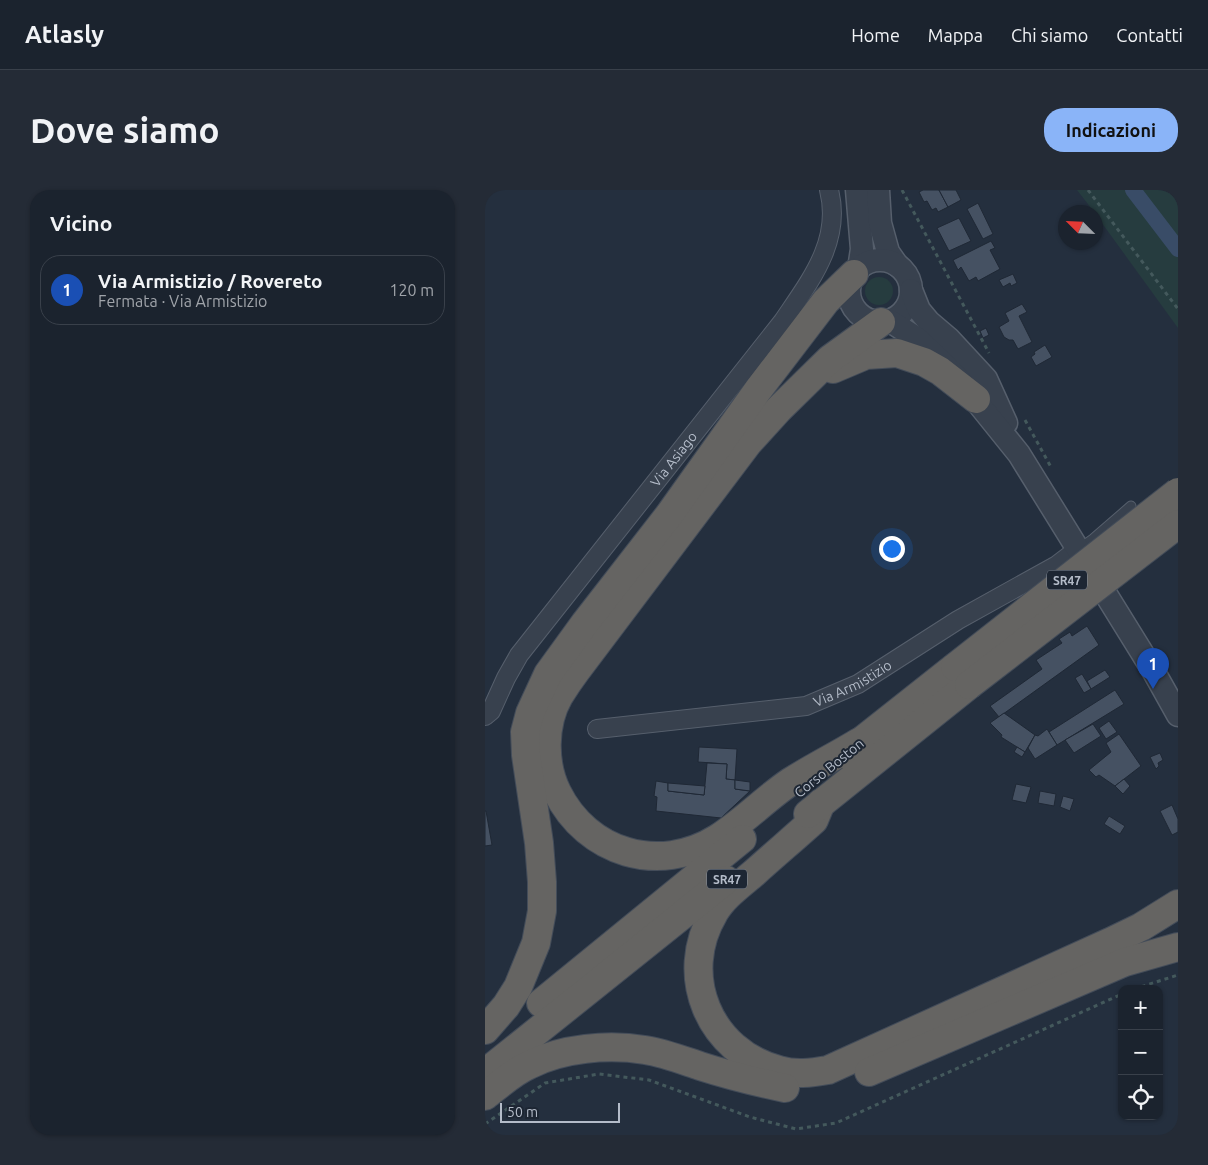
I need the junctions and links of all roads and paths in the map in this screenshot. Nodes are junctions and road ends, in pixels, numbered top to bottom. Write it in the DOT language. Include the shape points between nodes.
graph roads {
  1 [pos="829,190"];
  2 [pos="857,190"];
  3 [pos="877,190"];
  4 [pos="902,190"];
  5 [pos="1088,190"];
  6 [pos="897,265"];
  7 [pos="857,272"];
  8 [pos="911,290"];
  9 [pos="1178,309"];
  10 [pos="886,322"];
  11 [pos="991,357"];
  12 [pos="811,378"];
  13 [pos="976,399"];
  14 [pos="1024,418"];
  15 [pos="1019,454"];
  16 [pos="1056,476"];
  17 [pos="1178,492"];
  18 [pos="1131,506"];
  19 [pos="1178,524"];
  20 [pos="1078,549"];
  21 [pos="962,676"];
  22 [pos="1178,715"];
  23 [pos="485,716"];
  24 [pos="597,729"];
  25 [pos="859,742"];
  26 [pos="821,803"];
  27 [pos="1178,904"];
  28 [pos="1178,947"];
  29 [pos="1178,975"];
  30 [pos="1147,985"];
  31 [pos="485,1030"];
  32 [pos="485,1049"];
  33 [pos="485,1073"];
  34 [pos="485,1096"];
  1 -- 23 [label="street, Via Asiago" via="833,205 832,227 826,250 800,296 519,655 491,711"];
  2 -- 7 [label="street" via="862,249"];
  3 -- 6 [label="street" via="880,223 888,252"];
  4 -- 11 [label="path"];
  5 -- 9 [label="path"];
  6 -- 7 [label="street" via="874,261"];
  6 -- 8 [label="street" via="904,271"];
  7 -- 10 [label="street" via="849,290 853,307 873,322"];
  7 -- 31 [label="highway" via="826,301 769,375 669,515 548,674 525,732 539,843 542,910 535,943 518,987"];
  8 -- 10 [label="street" via="906,309"];
  8 -- 15 [label="street" via="924,316 986,380"];
  10 -- 12 [label="highway" via="830,359"];
  10 -- 13 [label="street" via="918,340 957,376"];
  12 -- 13 [label="highway" via="866,355 897,354 925,362"];
  12 -- 25 [label="highway" via="748,443 576,671 552,711 547,757 558,794 582,827 617,848 657,856 704,846 789,782"];
  13 -- 15 [label="street"];
  14 -- 16 [label="path"];
  15 -- 20 [label="street"];
  17 -- 21 [label="highway, Corso Boston / SR47, bridge"];
  18 -- 20 [label="lane, Via Armistizio"];
  19 -- 21 [label="highway, Corso Boston / SR47, bridge"];
  20 -- 22 [label="street"];
  20 -- 24 [label="street, Via Armistizio" via="1057,565 958,620 858,684 806,706"];
  21 -- 25 [label="highway, Corso Boston / SR47"];
  21 -- 26 [label="highway, Corso Boston / SR47"];
  25 -- 32 [label="highway, Corso Boston / SR47"];
  26 -- 27 [label="highway" via="814,820 724,899 707,925 699,955 703,1000 717,1028 738,1051 781,1071 812,1073 828,1070 1110,942"];
  26 -- 33 [label="highway, Corso Boston / SR47"];
  28 -- 34 [label="highway" via="1125,962 845,1082 817,1091 788,1089 754,1081 644,1050 615,1048 574,1051 528,1065"];
  29 -- 30 [label="path"];
}
